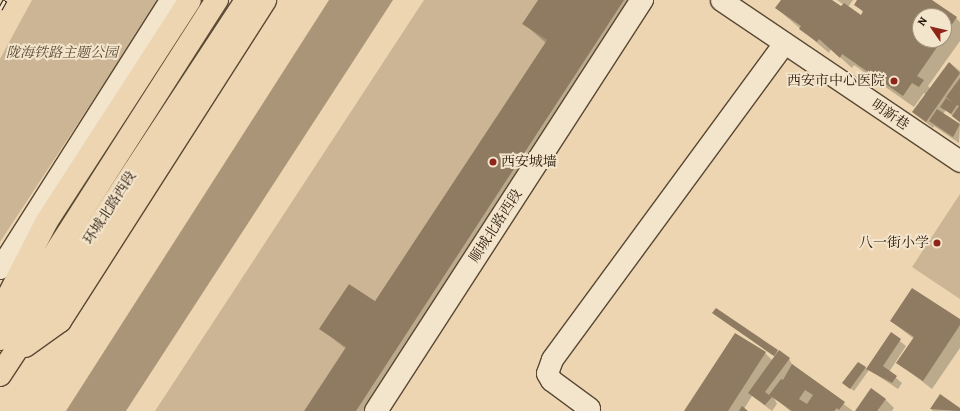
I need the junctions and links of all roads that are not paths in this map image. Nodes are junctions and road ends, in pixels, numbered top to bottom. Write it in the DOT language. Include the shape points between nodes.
graph roads {
  1 [pos="170,0"];
  2 [pos="190,0"];
  3 [pos="217,0"];
  4 [pos="246,0"];
  5 [pos="265,0"];
  6 [pos="642,0"];
  7 [pos="721,0"];
  8 [pos="784,43"];
  9 [pos="960,162"];
  10 [pos="0,268"];
  11 [pos="0,312"];
  12 [pos="7,347"];
  13 [pos="0,375"];
  14 [pos="376,411"];
  15 [pos="588,411"];
  1 -- 10 [label="street"];
  2 -- 11 [label="main road" via="47,221"];
  3 -- 12 [label="main road, 环城北路西段"];
  4 -- 12 [label="main road, 环城北路西段"];
  5 -- 12 [label="main road" via="60,321"];
  6 -- 14 [label="street, 顺城北路西段"];
  7 -- 8 [label="street, 明新巷"];
  8 -- 9 [label="street, 明新巷"];
  8 -- 15 [label="street" via="552,359 547,373 551,380 589,408"];
  12 -- 13 [label="main road, 环城北路西段"];
}
